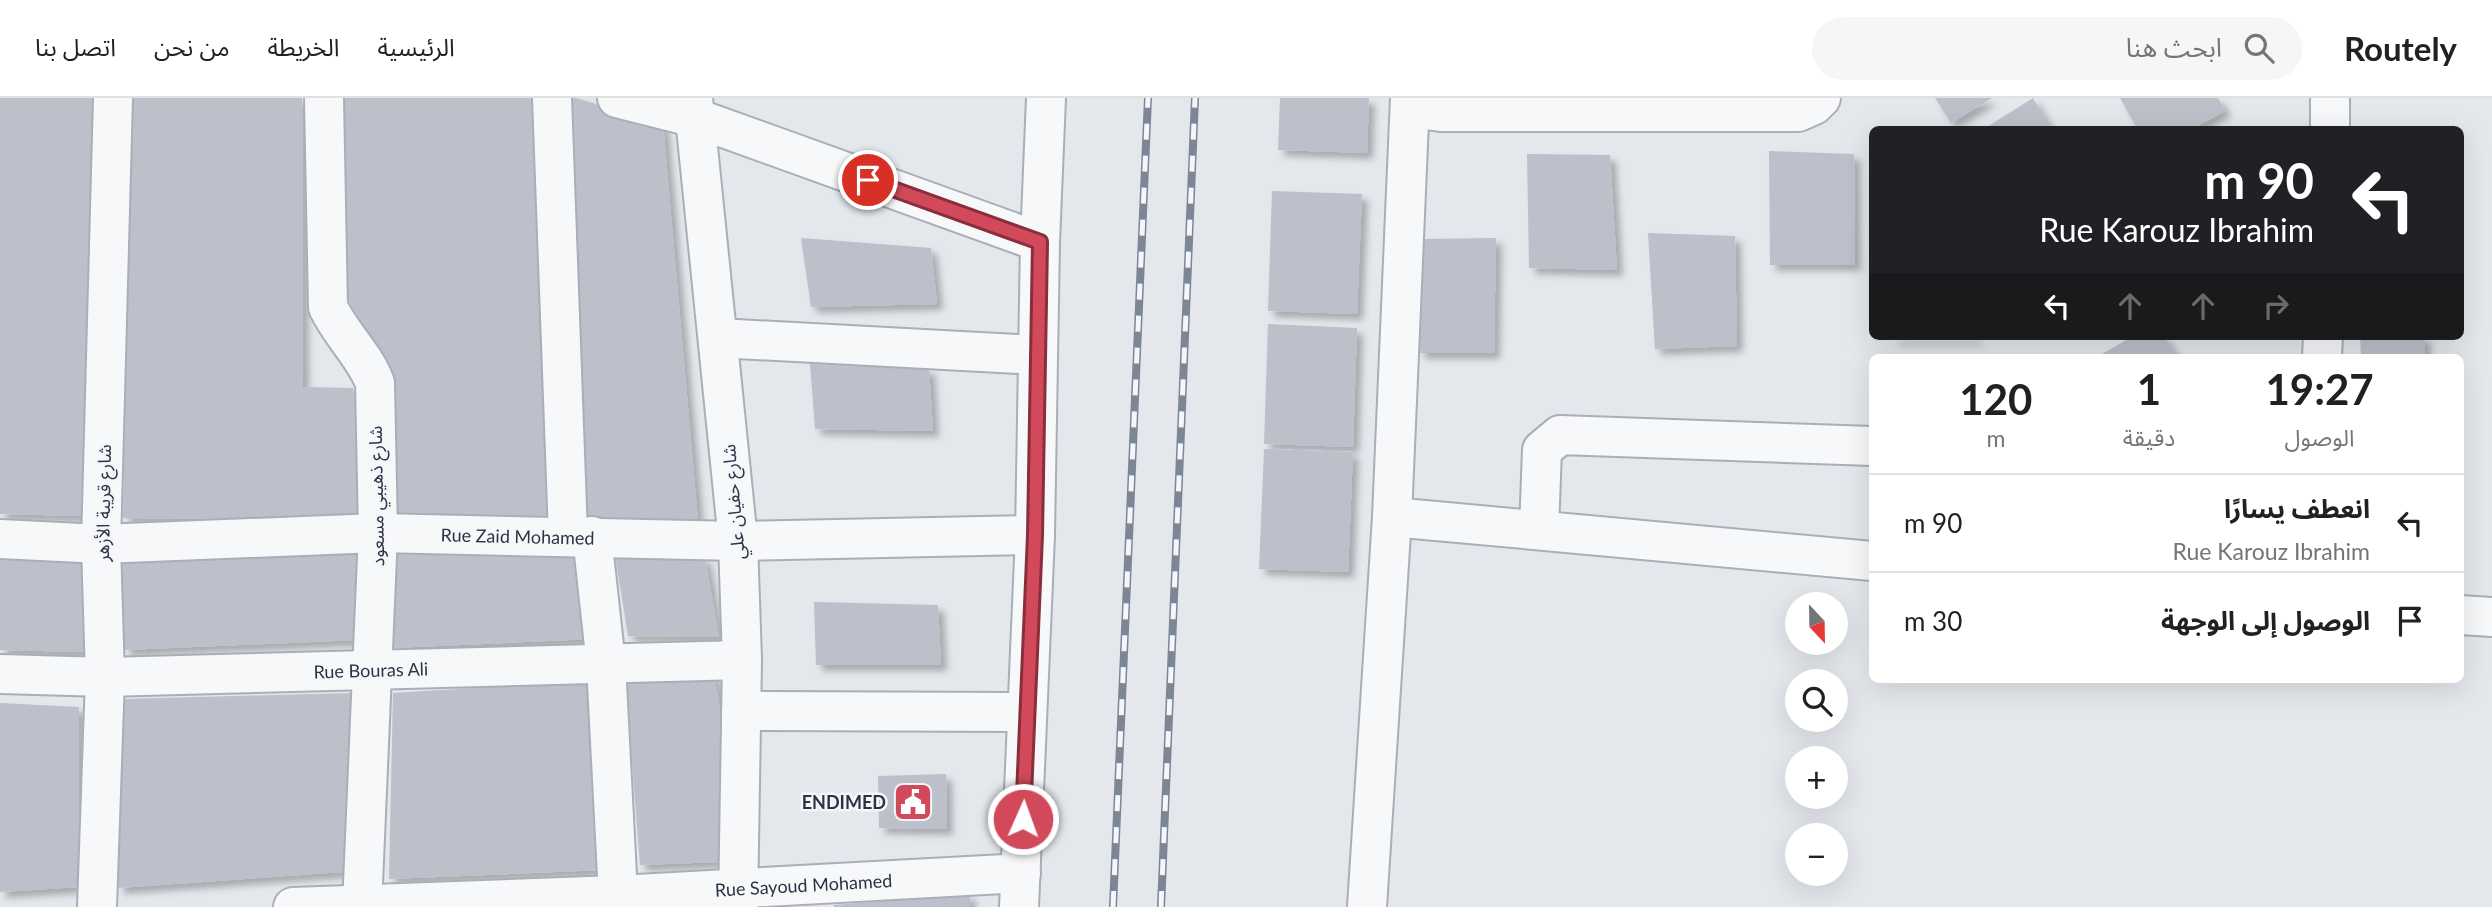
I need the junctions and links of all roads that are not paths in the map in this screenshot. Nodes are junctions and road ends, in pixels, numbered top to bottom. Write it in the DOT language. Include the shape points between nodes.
graph roads {
  1 [pos="113,98"];
  2 [pos="324,98"];
  3 [pos="552,98"];
  4 [pos="617,98"];
  5 [pos="1046,98"];
  6 [pos="1821,98"];
  7 [pos="2330,98"];
  8 [pos="1410,103"];
  9 [pos="694,108"];
  10 [pos="2330,126"];
  11 [pos="1040,242"];
  12 [pos="718,338"];
  13 [pos="1038,355"];
  14 [pos="1869,446"];
  15 [pos="1392,517"];
  16 [pos="1539,530"];
  17 [pos="378,533"];
  18 [pos="580,535"];
  19 [pos="1035,535"];
  20 [pos="0,539"];
  21 [pos="738,541"];
  22 [pos="101,544"];
  23 [pos="1869,561"];
  24 [pos="2464,615"];
  25 [pos="2492,617"];
  26 [pos="741,660"];
  27 [pos="606,664"];
  28 [pos="374,668"];
  29 [pos="0,674"];
  30 [pos="105,677"];
  31 [pos="741,711"];
  32 [pos="1027,712"];
  33 [pos="1020,890"];
  34 [pos="618,895"];
  35 [pos="739,897"];
  36 [pos="363,904"];
  37 [pos="97,907"];
  38 [pos="293,907"];
  39 [pos="1367,907"];
  1 -- 22 [label="street, شارع قريبة الأزهر"];
  2 -- 17 [label="street, شارع ذهيبي مسعود" via="328,307 338,328 366,361 374,383"];
  3 -- 18 [label="street"];
  4 -- 9 [label="street"];
  5 -- 11 [label="street"];
  6 -- 8 [label="street" via="1798,112 1441,111"];
  7 -- 10 [label="street"];
  8 -- 15 [label="street"];
  9 -- 11 [label="street"];
  9 -- 12 [label="street, شارع حفيان علي"];
  11 -- 13 [label="street"];
  12 -- 13 [label="street"];
  12 -- 21 [label="street, شارع حفيان علي"];
  13 -- 19 [label="street"];
  14 -- 16 [label="street" via="1560,435 1542,450"];
  15 -- 16 [label="street"];
  15 -- 39 [label="street"];
  16 -- 23 [label="street"];
  17 -- 18 [label="street, Rue Zaid Mohamed"];
  17 -- 22 [label="street, Rue Zaid Mohamed"];
  17 -- 28 [label="street, شارع ذهيبي مسعود"];
  18 -- 21 [label="street, Rue Zaid Mohamed"];
  18 -- 27 [label="street"];
  19 -- 21 [label="street, Rue Zaid Mohamed"];
  19 -- 32 [label="street"];
  20 -- 22 [label="street, Rue Zaid Mohamed"];
  21 -- 26 [label="street, شارع حفيان علي"];
  22 -- 30 [label="street, شارع قريبة الأزهر"];
  24 -- 25 [label="street"];
  26 -- 27 [label="street, Rue Bouras Ali"];
  26 -- 31 [label="street, شارع حفيان علي"];
  27 -- 28 [label="street, Rue Bouras Ali"];
  27 -- 34 [label="street"];
  28 -- 30 [label="street, Rue Bouras Ali"];
  28 -- 36 [label="street, شارع ذهيبي مسعود"];
  29 -- 30 [label="street, Rue Bouras Ali"];
  30 -- 37 [label="street, شارع قريبة الأزهر"];
  31 -- 32 [label="street"];
  31 -- 35 [label="street, شارع حفيان علي"];
  32 -- 33 [label="street"];
  33 -- 35 [label="street, Rue Sayoud Mohamed"];
  34 -- 35 [label="street, Rue Sayoud Mohamed"];
  34 -- 36 [label="street, Rue Sayoud Mohamed"];
  36 -- 38 [label="street, Rue Sayoud Mohamed"];
}
